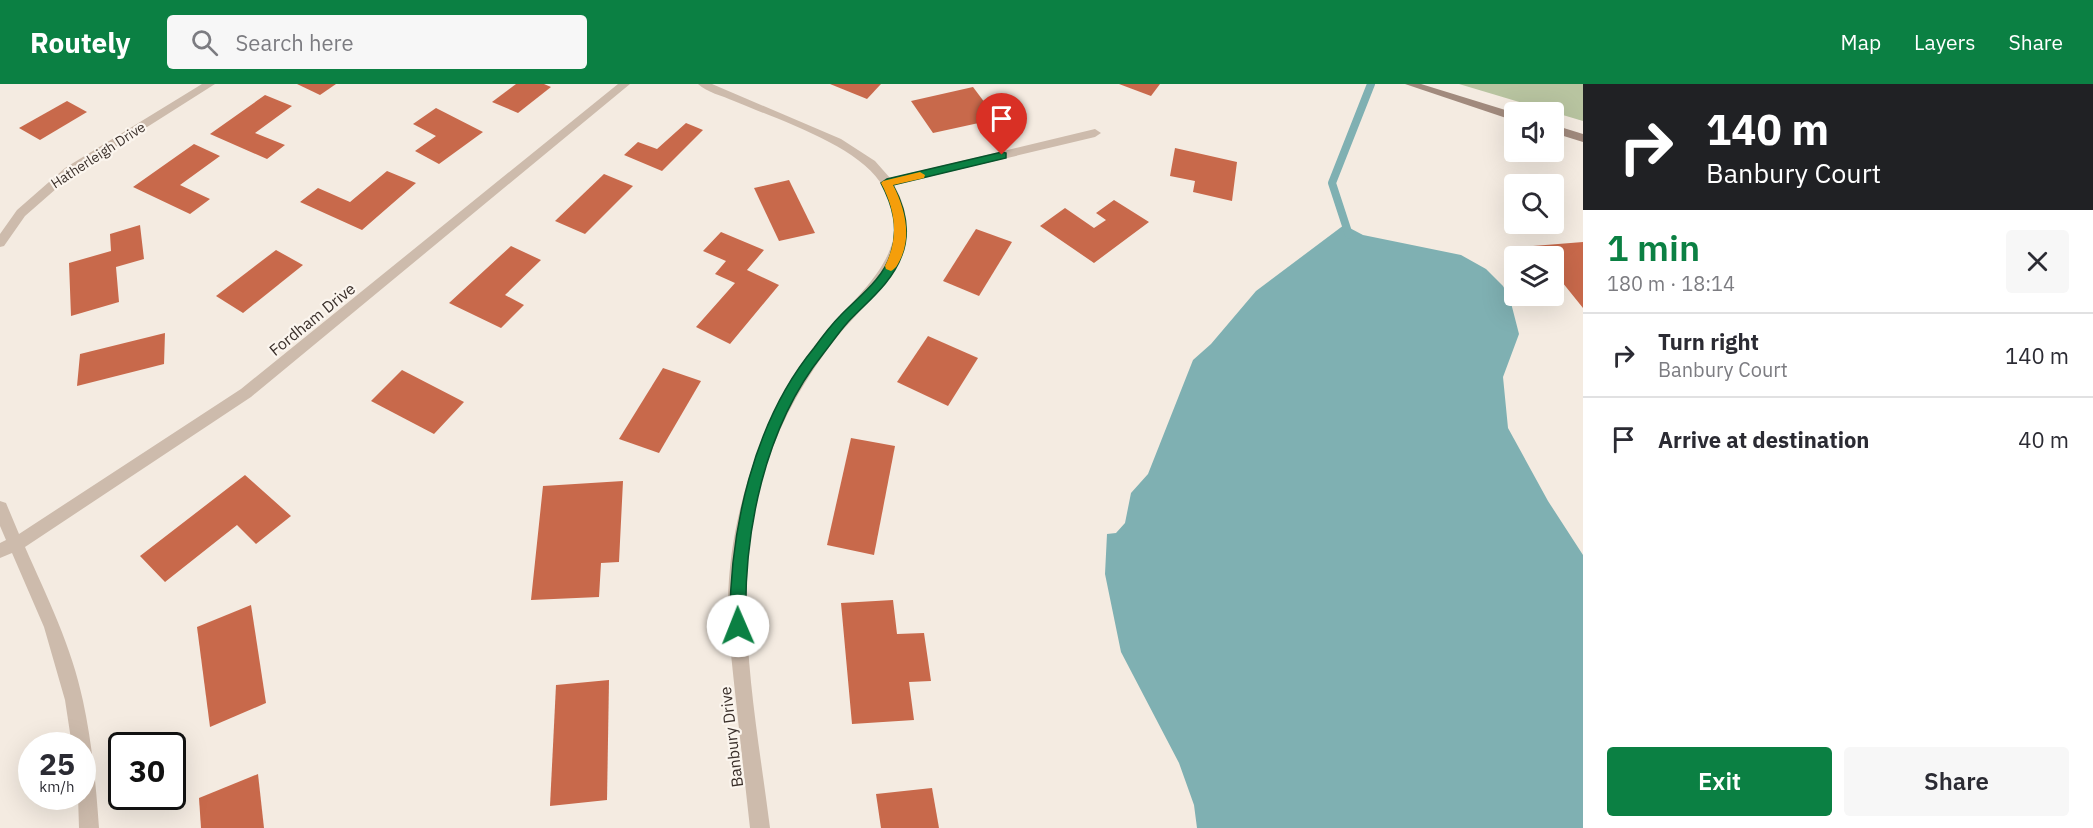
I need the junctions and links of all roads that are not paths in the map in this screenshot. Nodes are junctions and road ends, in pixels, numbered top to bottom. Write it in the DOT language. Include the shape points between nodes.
graph roads {
  1 [pos="210,84"];
  2 [pos="625,84"];
  3 [pos="703,84"];
  4 [pos="1410,84"];
  5 [pos="1504,114"];
  6 [pos="1564,132"];
  7 [pos="1095,133"];
  8 [pos="1583,138"];
  9 [pos="887,183"];
  10 [pos="0,243"];
  11 [pos="0,508"];
  12 [pos="7,548"];
  13 [pos="79,732"];
  14 [pos="88,810"];
  15 [pos="89,828"];
  16 [pos="760,828"];
  1 -- 10 [label="street, Hatherleigh Drive" via="69,171 21,213"];
  2 -- 12 [label="street, Fordham Drive" via="246,393"];
  3 -- 9 [label="street, Banbury Drive" via="849,147"];
  4 -- 5 [label="main road"];
  6 -- 8 [label="main road"];
  7 -- 9 [label="street"];
  9 -- 16 [label="street, Banbury Drive" via="900,215 897,255 875,288 814,356 789,397 760,464 745,523 737,588 738,645"];
  11 -- 12 [label="street"];
  12 -- 13 [label="street" via="52,627 74,700"];
  14 -- 15 [label="street"];
}
